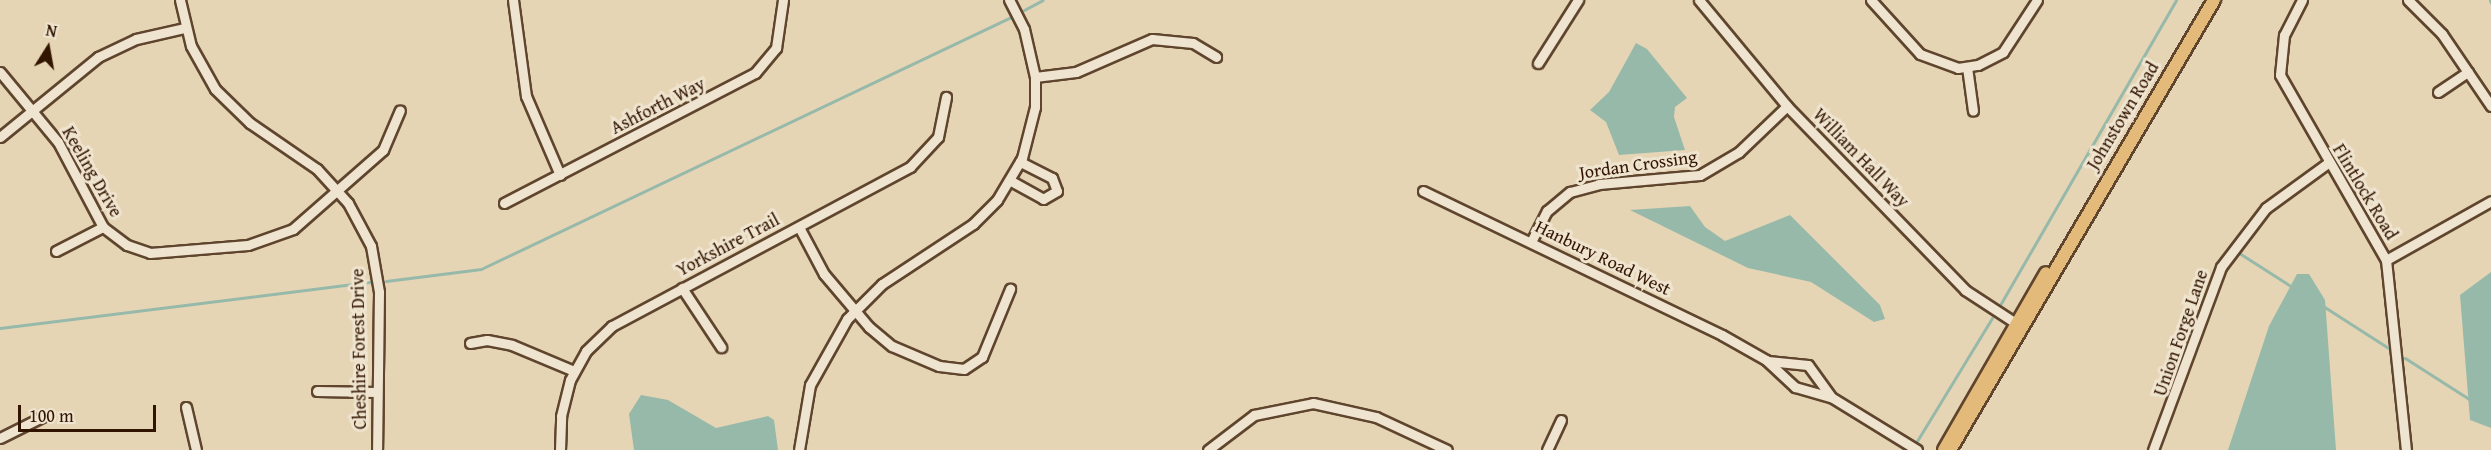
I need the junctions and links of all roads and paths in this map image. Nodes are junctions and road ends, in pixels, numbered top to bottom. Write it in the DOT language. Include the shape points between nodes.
graph roads {
  1 [pos="180,0"];
  2 [pos="513,0"];
  3 [pos="783,0"];
  4 [pos="1009,0"];
  5 [pos="1578,0"];
  6 [pos="1699,0"];
  7 [pos="1871,0"];
  8 [pos="2037,0"];
  9 [pos="2214,0"];
  10 [pos="2302,0"];
  11 [pos="2408,0"];
  12 [pos="184,28"];
  13 [pos="1216,57"];
  14 [pos="1538,63"];
  15 [pos="1967,68"];
  16 [pos="0,72"];
  17 [pos="2468,72"];
  18 [pos="1035,77"];
  19 [pos="2438,92"];
  20 [pos="946,97"];
  21 [pos="1787,106"];
  22 [pos="2491,106"];
  23 [pos="400,110"];
  24 [pos="34,111"];
  25 [pos="1973,111"];
  26 [pos="0,137"];
  27 [pos="1020,162"];
  28 [pos="2329,162"];
  29 [pos="560,175"];
  30 [pos="1011,181"];
  31 [pos="1423,191"];
  32 [pos="340,192"];
  33 [pos="2491,201"];
  34 [pos="504,203"];
  35 [pos="103,227"];
  36 [pos="799,227"];
  37 [pos="1531,242"];
  38 [pos="56,251"];
  39 [pos="2064,251"];
  40 [pos="2386,260"];
  41 [pos="682,288"];
  42 [pos="1010,289"];
  43 [pos="855,309"];
  44 [pos="2014,322"];
  45 [pos="470,343"];
  46 [pos="721,347"];
  47 [pos="1766,360"];
  48 [pos="574,371"];
  49 [pos="317,391"];
  50 [pos="376,392"];
  51 [pos="1831,397"];
  52 [pos="186,407"];
  53 [pos="42,417"];
  54 [pos="1560,420"];
  55 [pos="0,438"];
  56 [pos="196,450"];
  57 [pos="377,450"];
  58 [pos="560,450"];
  59 [pos="799,450"];
  60 [pos="1208,450"];
  61 [pos="1447,450"];
  62 [pos="1546,450"];
  63 [pos="1917,450"];
  64 [pos="1944,450"];
  65 [pos="1950,450"];
  66 [pos="2153,450"];
  67 [pos="2406,450"];
  1 -- 12 [label="street, Cheshire Forest Drive"];
  2 -- 29 [label="street" via="526,96"];
  3 -- 29 [label="street, Ashforth Way" via="776,48 755,73"];
  4 -- 18 [label="street" via="1027,39"];
  5 -- 14 [label="street"];
  6 -- 21 [label="street, William Hall Way"];
  7 -- 15 [label="street" via="1920,54 1938,64"];
  8 -- 15 [label="street" via="2003,52"];
  9 -- 39 [label="main road, Johnstown Road"];
  10 -- 28 [label="street, Flintlock Road" via="2284,35 2279,68 2287,94"];
  11 -- 17 [label="street"];
  12 -- 24 [label="street" via="113,48"];
  12 -- 32 [label="street, Cheshire Forest Drive" via="197,61 226,102"];
  13 -- 18 [label="street" via="1193,44 1152,39 1076,72"];
  15 -- 25 [label="street"];
  16 -- 24 [label="street, Keeling Drive"];
  17 -- 19 [label="street"];
  17 -- 22 [label="street"];
  18 -- 27 [label="street" via="1032,124"];
  20 -- 36 [label="street, Yorkshire Trail" via="943,125 925,154 898,175"];
  21 -- 37 [label="street, Jordan Crossing" via="1739,152 1700,175 1599,184 1570,192 1548,211"];
  21 -- 44 [label="street, William Hall Way" via="1966,291"];
  23 -- 32 [label="street, Keeling Drive" via="389,141"];
  24 -- 26 [label="street"];
  24 -- 35 [label="street, Keeling Drive" via="58,142"];
  27 -- 30 [label="street"];
  27 -- 30 [label="street" via="1052,178 1057,191 1043,199"];
  28 -- 40 [label="street, Flintlock Road"];
  28 -- 66 [label="street, Union Forge Lane" via="2272,203 2230,253 2210,292 2183,380"];
  29 -- 34 [label="street, Ashforth Way"];
  30 -- 43 [label="street" via="974,224 882,284"];
  31 -- 37 [label="street, Hanbury Road West"];
  32 -- 35 [label="street, Keeling Drive" via="293,229 236,247 150,253 127,245"];
  32 -- 50 [label="street, Cheshire Forest Drive" via="357,216 376,263"];
  33 -- 40 [label="street"];
  35 -- 38 [label="street"];
  36 -- 41 [label="street, Yorkshire Trail"];
  36 -- 43 [label="street" via="824,274"];
  37 -- 47 [label="street, Hanbury Road West"];
  39 -- 44 [label="main road, Johnstown Road"];
  39 -- 65 [label="main road, Johnstown Road" via="1967,430"];
  40 -- 67 [label="street, Flintlock Road"];
  41 -- 46 [label="street"];
  41 -- 48 [label="street, Yorkshire Trail" via="612,326"];
  42 -- 43 [label="street" via="982,357 957,370 892,346"];
  43 -- 59 [label="street" via="828,346 810,385"];
  44 -- 64 [label="main road, Johnstown Road"];
  45 -- 48 [label="street" via="506,343"];
  47 -- 51 [label="street, Hanbury Road West" via="1795,387"];
  47 -- 51 [label="street, Hanbury Road West" via="1808,365"];
  48 -- 58 [label="street, Yorkshire Trail" via="561,416"];
  49 -- 50 [label="street"];
  50 -- 57 [label="street, Cheshire Forest Drive"];
  51 -- 63 [label="street, Hanbury Road West"];
  52 -- 56 [label="street"];
  53 -- 55 [label="street"];
  54 -- 62 [label="street"];
  60 -- 61 [label="street" via="1254,415 1313,404 1376,417"];
}
